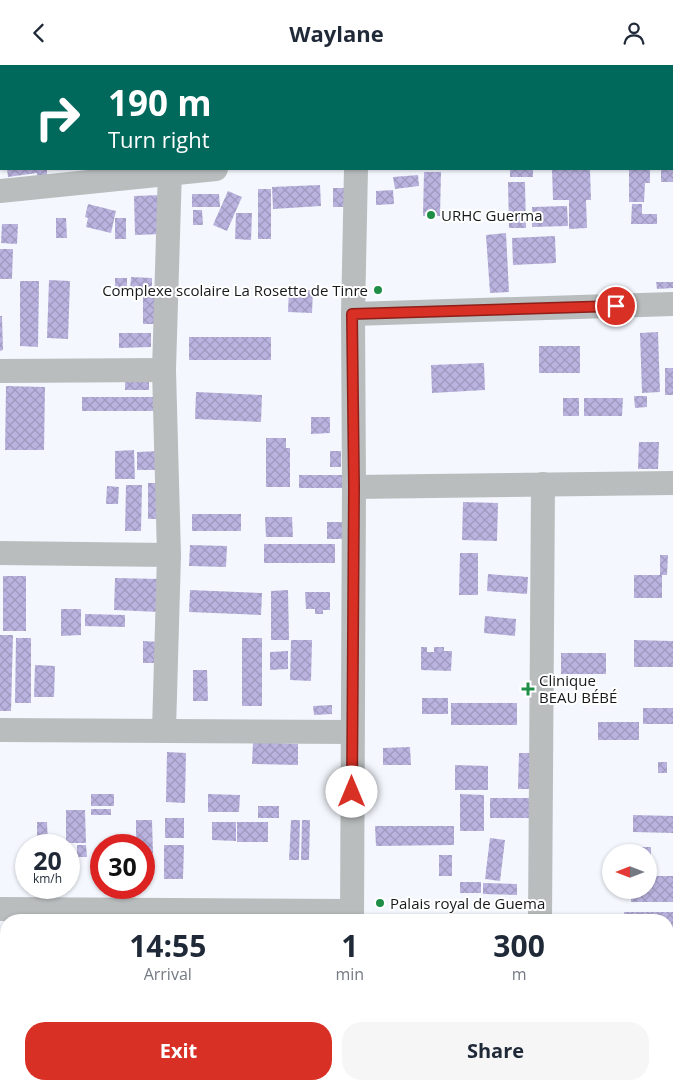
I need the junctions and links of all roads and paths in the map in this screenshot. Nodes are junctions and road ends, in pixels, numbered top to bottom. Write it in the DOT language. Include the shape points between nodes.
graph roads {
  1 [pos="193,170"];
  2 [pos="356,170"];
  3 [pos="170,171"];
  4 [pos="0,191"];
  5 [pos="673,304"];
  6 [pos="352,314"];
  7 [pos="164,370"];
  8 [pos="0,371"];
  9 [pos="673,483"];
  10 [pos="543,484"];
  11 [pos="354,487"];
  12 [pos="0,553"];
  13 [pos="169,555"];
  14 [pos="0,730"];
  15 [pos="164,730"];
  16 [pos="352,732"];
  17 [pos="10,913"];
  18 [pos="181,914"];
  19 [pos="352,914"];
  20 [pos="540,914"];
  1 -- 3 [label="street"];
  2 -- 6 [label="street"];
  3 -- 4 [label="street"];
  3 -- 7 [label="street"];
  5 -- 6 [label="street"];
  6 -- 11 [label="street"];
  7 -- 8 [label="street"];
  7 -- 13 [label="street"];
  9 -- 10 [label="street"];
  10 -- 11 [label="street"];
  10 -- 20 [label="street"];
  11 -- 16 [label="street"];
  12 -- 13 [label="street"];
  13 -- 15 [label="street"];
  14 -- 15 [label="street"];
  15 -- 16 [label="street"];
  16 -- 19 [label="street"];
  17 -- 18 [label="street"];
}
